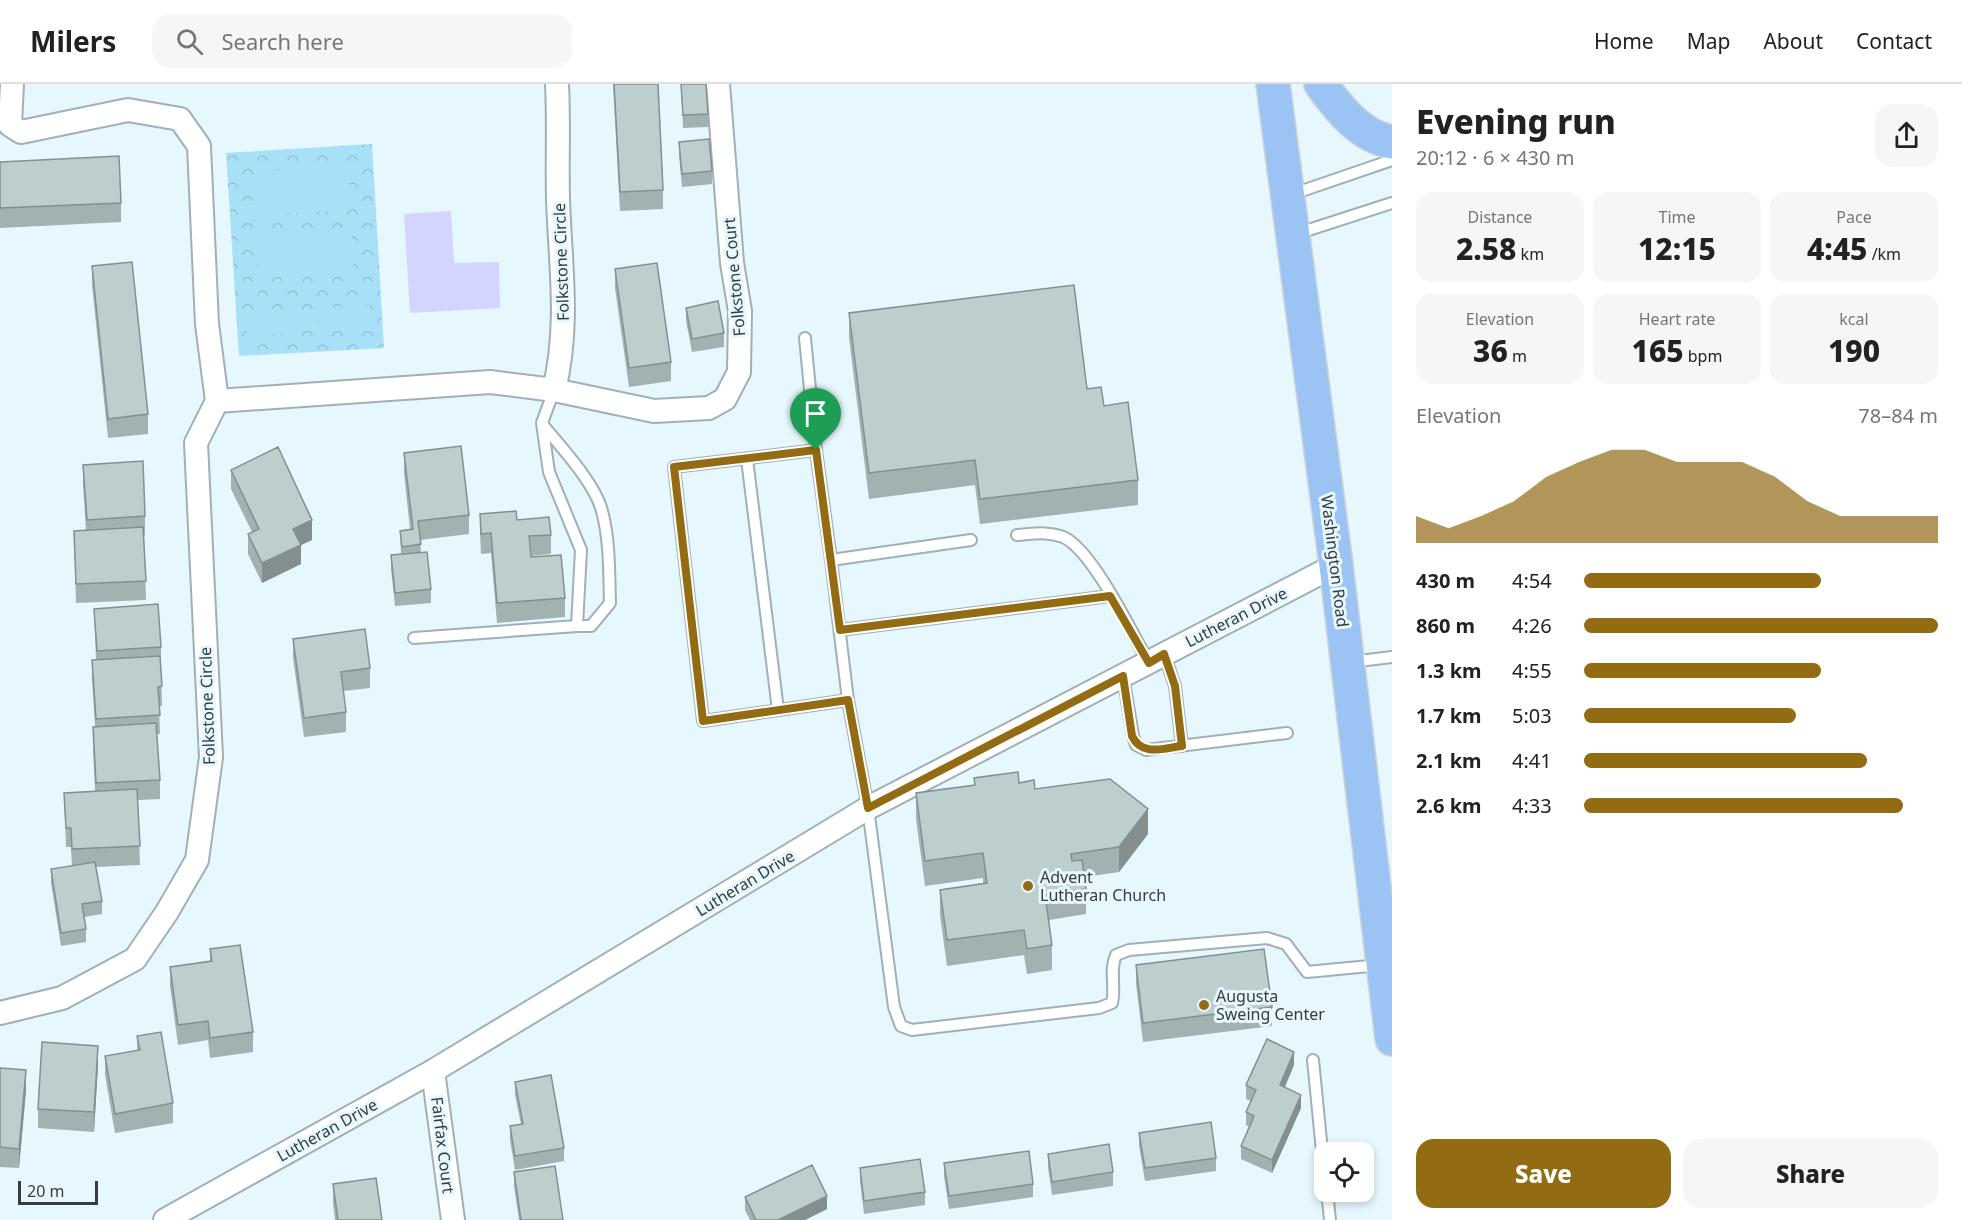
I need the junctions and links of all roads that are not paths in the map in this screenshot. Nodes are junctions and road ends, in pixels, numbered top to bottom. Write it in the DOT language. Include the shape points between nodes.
graph roads {
  1 [pos="12,84"];
  2 [pos="557,84"];
  3 [pos="718,84"];
  4 [pos="1273,84"];
  5 [pos="1321,84"];
  6 [pos="1392,142"];
  7 [pos="1392,160"];
  8 [pos="1288,196"];
  9 [pos="1392,203"];
  10 [pos="1293,235"];
  11 [pos="805,338"];
  12 [pos="554,390"];
  13 [pos="217,401"];
  14 [pos="542,423"];
  15 [pos="816,450"];
  16 [pos="747,459"];
  17 [pos="1017,535"];
  18 [pos="971,540"];
  19 [pos="831,560"];
  20 [pos="1336,565"];
  21 [pos="1110,596"];
  22 [pos="577,626"];
  23 [pos="840,630"];
  24 [pos="414,638"];
  25 [pos="1392,657"];
  26 [pos="1157,659"];
  27 [pos="1347,662"];
  28 [pos="1123,676"];
  29 [pos="848,700"];
  30 [pos="778,710"];
  31 [pos="1287,733"];
  32 [pos="1182,746"];
  33 [pos="868,808"];
  34 [pos="1386,930"];
  35 [pos="1383,965"];
  36 [pos="0,1013"];
  37 [pos="1392,1039"];
  38 [pos="1313,1060"];
  39 [pos="433,1071"];
  40 [pos="1321,1142"];
  41 [pos="1328,1202"];
  42 [pos="165,1220"];
  43 [pos="453,1220"];
  44 [pos="1330,1220"];
  1 -- 13 [label="street" via="10,125 21,132 128,110 180,119 199,146 207,324"];
  2 -- 12 [label="street, Folkstone Circle" via="558,198 565,309"];
  3 -- 12 [label="street, Folkstone Court" via="732,263 740,311 739,372 725,399 709,408 654,411"];
  4 -- 8 [label="main road, Washington Road"];
  5 -- 6 [label="main road" via="1350,119 1370,134"];
  7 -- 8 [label="lane"];
  8 -- 10 [label="main road, Washington Road"];
  9 -- 10 [label="lane"];
  10 -- 20 [label="main road, Washington Road"];
  11 -- 15 [label="lane"];
  12 -- 13 [label="street" via="490,382"];
  12 -- 14 [label="lane"];
  13 -- 36 [label="street, Folkstone Circle" via="196,443 211,757 197,860 135,960 62,998"];
  14 -- 22 [label="lane" via="549,472 581,550"];
  14 -- 22 [label="lane" via="573,460 602,509 609,551 610,603 591,626"];
  15 -- 16 [label="lane"];
  15 -- 19 [label="lane"];
  16 -- 30 [label="lane"];
  16 -- 30 [label="lane" via="674,467 703,721"];
  17 -- 21 [label="lane" via="1049,533 1065,538 1084,551"];
  18 -- 19 [label="lane"];
  19 -- 23 [label="lane"];
  20 -- 26 [label="street, Lutheran Drive"];
  20 -- 27 [label="main road, Washington Road"];
  21 -- 23 [label="lane"];
  21 -- 26 [label="lane"];
  22 -- 24 [label="lane"];
  23 -- 29 [label="lane"];
  25 -- 27 [label="lane"];
  26 -- 28 [label="street, Lutheran Drive"];
  26 -- 32 [label="lane" via="1175,686"];
  27 -- 34 [label="main road, Washington Road"];
  28 -- 32 [label="lane" via="1132,736 1137,745 1146,750"];
  28 -- 33 [label="street, Lutheran Drive"];
  29 -- 30 [label="lane"];
  29 -- 33 [label="lane"];
  31 -- 32 [label="lane"];
  33 -- 35 [label="lane" via="894,1007 901,1026 912,1030 1099,1008 1112,1003 1112,964 1116,955 1129,950 1267,938 1286,945 1307,972"];
  33 -- 39 [label="street, Lutheran Drive"];
  34 -- 35 [label="main road, Washington Road"];
  35 -- 37 [label="main road, Washington Road"];
  38 -- 40 [label="lane"];
  39 -- 42 [label="street, Lutheran Drive"];
  39 -- 43 [label="street, Fairfax Court"];
  41 -- 44 [label="lane"];
}
